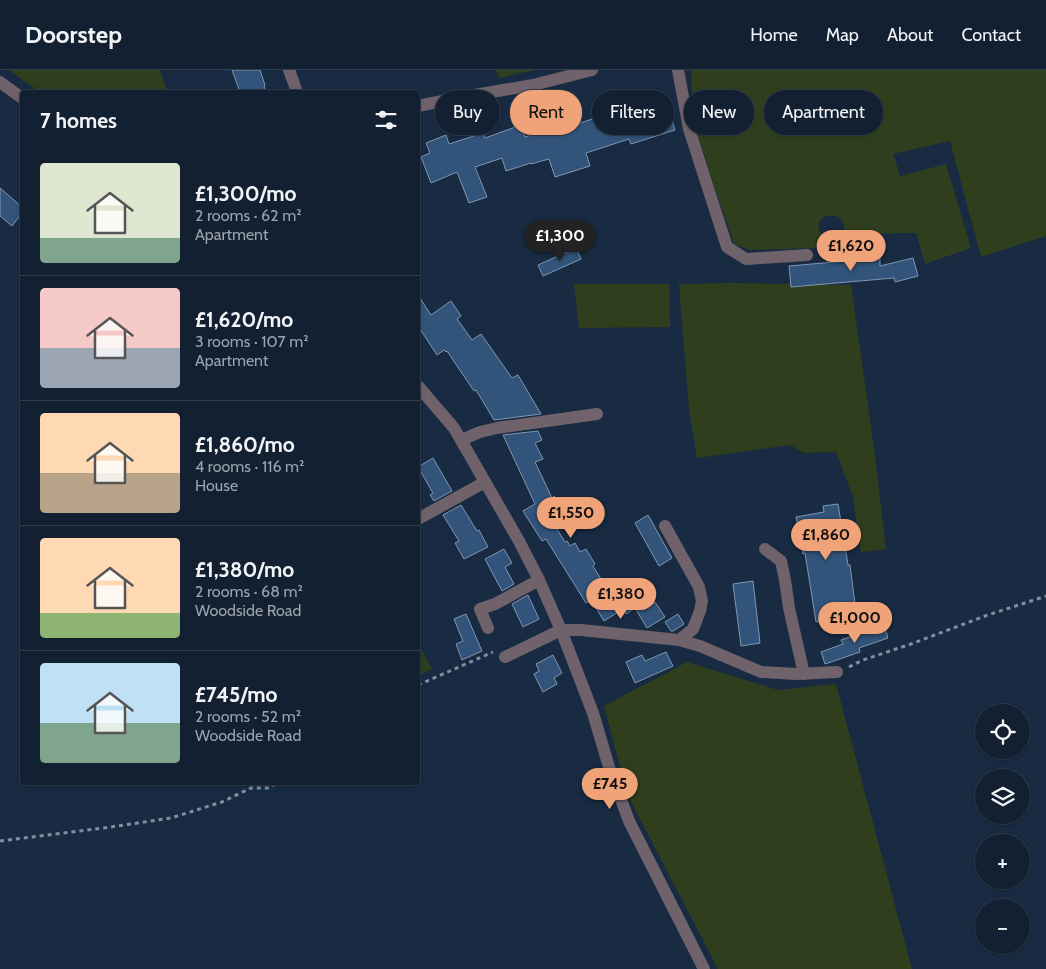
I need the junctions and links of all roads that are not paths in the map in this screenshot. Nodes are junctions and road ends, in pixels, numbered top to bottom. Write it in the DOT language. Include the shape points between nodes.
graph roads {
  1 [pos="289,70"];
  2 [pos="592,70"];
  3 [pos="678,70"];
  4 [pos="0,82"];
  5 [pos="296,90"];
  6 [pos="20,97"];
  7 [pos="420,106"];
  8 [pos="807,254"];
  9 [pos="420,388"];
  10 [pos="597,414"];
  11 [pos="461,440"];
  12 [pos="485,482"];
  13 [pos="420,518"];
  14 [pos="665,526"];
  15 [pos="766,549"];
  16 [pos="539,580"];
  17 [pos="488,628"];
  18 [pos="561,630"];
  19 [pos="679,640"];
  20 [pos="501,654"];
  21 [pos="837,672"];
  22 [pos="804,674"];
  23 [pos="704,969"];
  1 -- 5 [label="street"];
  2 -- 7 [label="street"];
  3 -- 8 [label="street" via="689,128 727,246 746,259"];
  4 -- 6 [label="street"];
  9 -- 11 [label="street"];
  10 -- 11 [label="street" via="497,428"];
  11 -- 12 [label="street"];
  12 -- 13 [label="street"];
  12 -- 16 [label="street"];
  14 -- 19 [label="street" via="699,587 702,601 693,628"];
  15 -- 22 [label="street" via="781,560"];
  16 -- 17 [label="street" via="480,609"];
  16 -- 18 [label="street"];
  18 -- 19 [label="street"];
  18 -- 20 [label="street"];
  18 -- 23 [label="street" via="594,713 609,768 629,821"];
  19 -- 22 [label="street" via="761,672"];
  21 -- 22 [label="street"];
}
